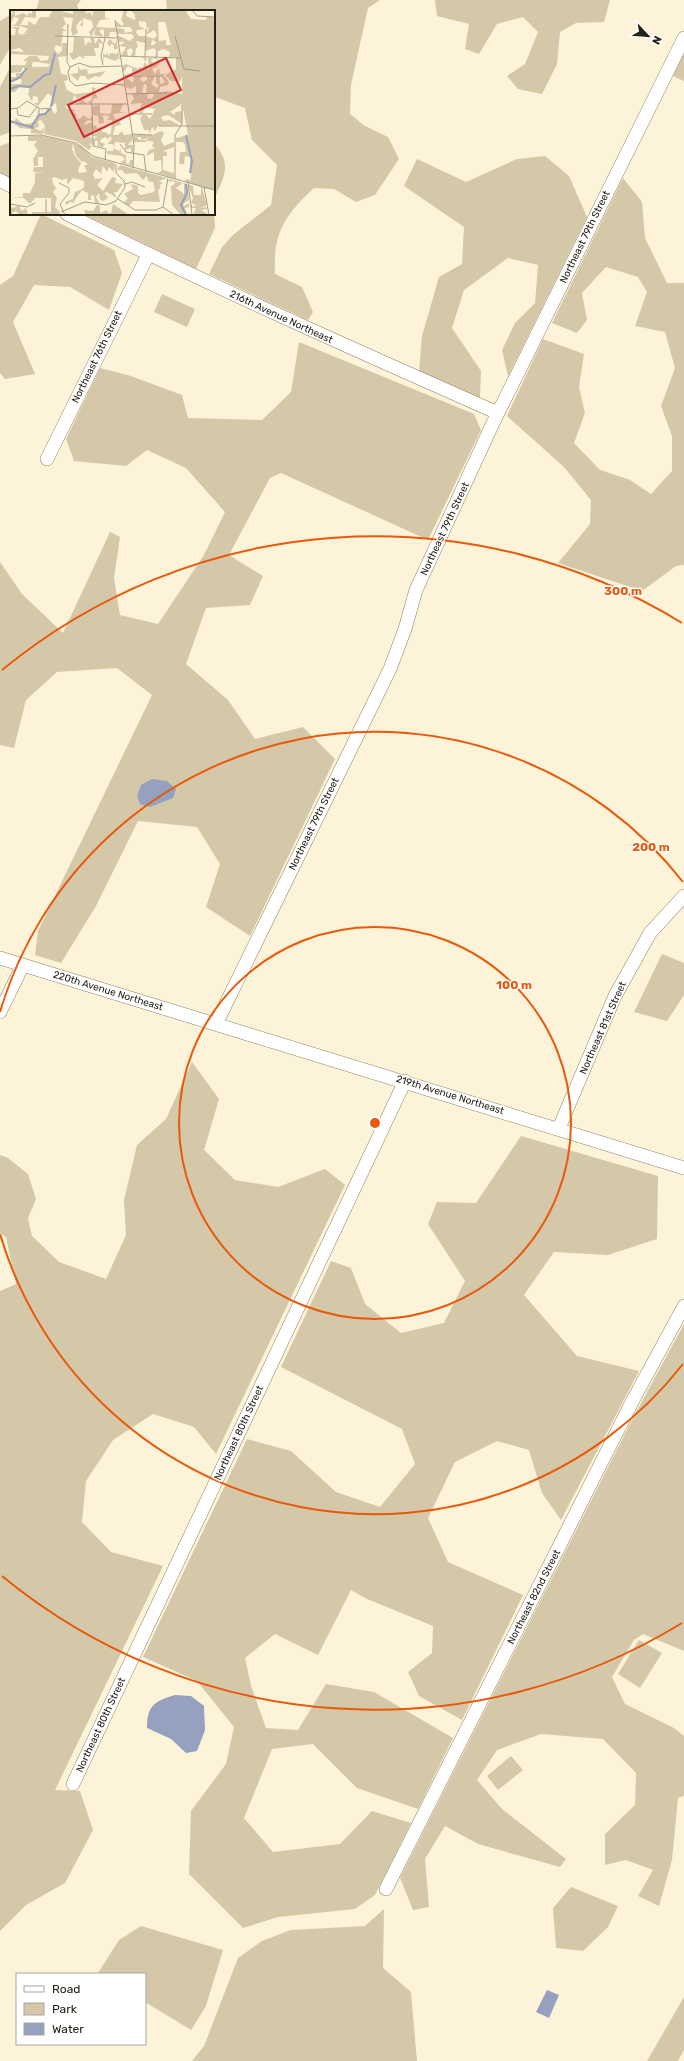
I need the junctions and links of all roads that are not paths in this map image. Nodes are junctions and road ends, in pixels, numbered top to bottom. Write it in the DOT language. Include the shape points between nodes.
graph roads {
  1 [pos="684,38"];
  2 [pos="0,180"];
  3 [pos="10,185"];
  4 [pos="69,215"];
  5 [pos="148,255"];
  6 [pos="498,413"];
  7 [pos="47,460"];
  8 [pos="684,896"];
  9 [pos="0,958"];
  10 [pos="23,965"];
  11 [pos="0,1012"];
  12 [pos="216,1024"];
  13 [pos="405,1081"];
  14 [pos="559,1128"];
  15 [pos="684,1168"];
  16 [pos="684,1306"];
  17 [pos="73,1784"];
  18 [pos="386,1888"];
  1 -- 6 [label="street, Northeast 79th Street"];
  2 -- 3 [label="street"];
  4 -- 5 [label="street, 216th Avenue Northeast"];
  5 -- 6 [label="street, 216th Avenue Northeast" via="320,335"];
  5 -- 7 [label="street, Northeast 76th Street"];
  6 -- 12 [label="street, Northeast 79th Street" via="416,590 390,669"];
  8 -- 14 [label="street, Northeast 81st Street" via="650,934 615,996"];
  9 -- 10 [label="street, 220th Avenue Northeast"];
  10 -- 11 [label="street"];
  10 -- 12 [label="street, 220th Avenue Northeast"];
  12 -- 13 [label="street, 219th Avenue Northeast"];
  13 -- 14 [label="street, 219th Avenue Northeast"];
  13 -- 17 [label="street, Northeast 80th Street"];
  14 -- 15 [label="street, 219th Avenue Northeast"];
  16 -- 18 [label="street, Northeast 82nd Street" via="633,1400"];
}
